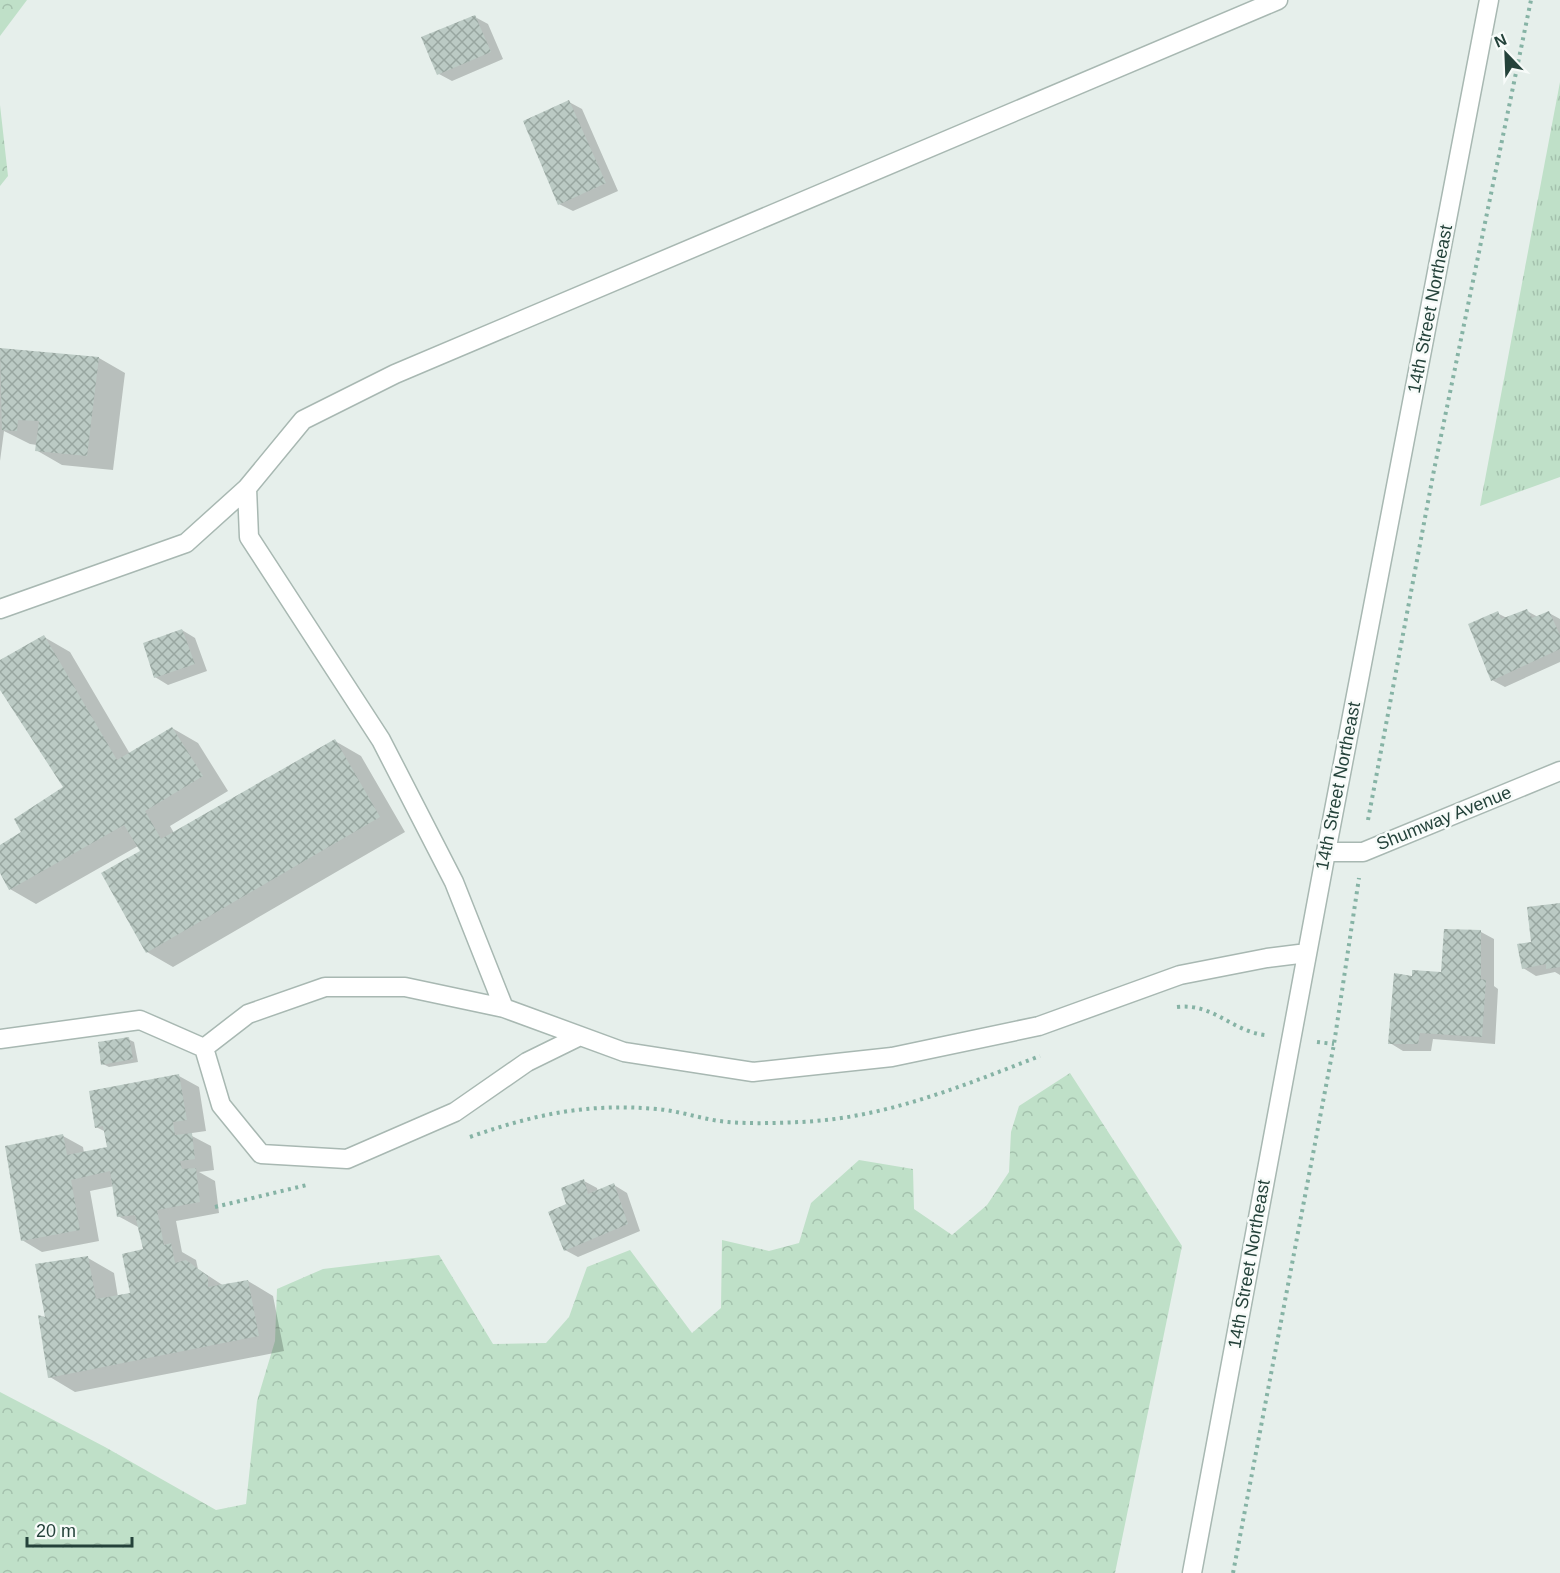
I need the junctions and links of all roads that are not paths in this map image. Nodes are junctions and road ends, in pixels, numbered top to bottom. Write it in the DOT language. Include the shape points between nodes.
graph roads {
  1 [pos="1278,0"];
  2 [pos="1489,0"];
  3 [pos="247,488"];
  4 [pos="0,609"];
  5 [pos="1560,771"];
  6 [pos="1326,852"];
  7 [pos="1307,953"];
  8 [pos="504,1008"];
  9 [pos="580,1035"];
  10 [pos="0,1039"];
  11 [pos="204,1048"];
  12 [pos="1192,1573"];
  1 -- 3 [label="street" via="395,374 303,420"];
  2 -- 6 [label="street, 14th Street Northeast"];
  3 -- 4 [label="street" via="186,543"];
  3 -- 8 [label="street" via="249,537 381,740 454,882"];
  5 -- 6 [label="street, Shumway Avenue" via="1362,852"];
  6 -- 7 [label="street, 14th Street Northeast"];
  7 -- 9 [label="street" via="1180,975 1039,1026 892,1057 753,1072 624,1052"];
  7 -- 12 [label="street, 14th Street Northeast"];
  8 -- 9 [label="street"];
  8 -- 11 [label="street" via="405,987 325,987 248,1014"];
  9 -- 11 [label="street" via="527,1062 455,1112 347,1159 261,1154 221,1104"];
  10 -- 11 [label="street" via="140,1020"];
}
